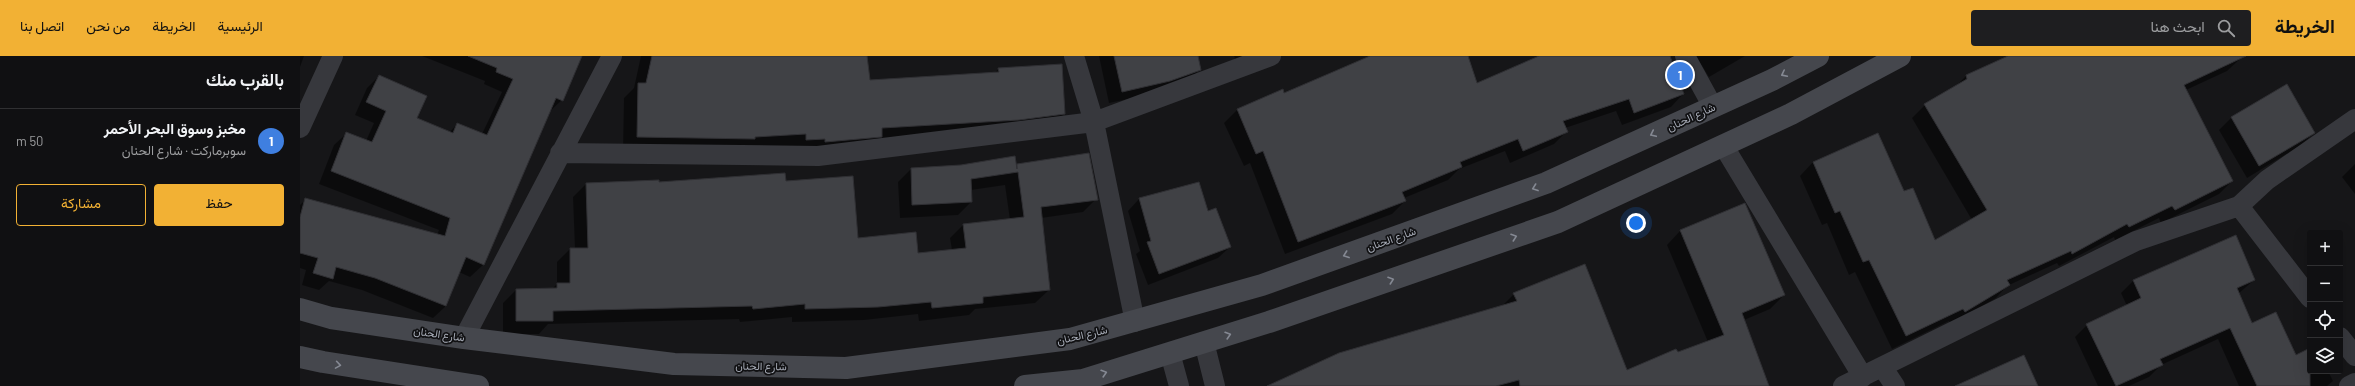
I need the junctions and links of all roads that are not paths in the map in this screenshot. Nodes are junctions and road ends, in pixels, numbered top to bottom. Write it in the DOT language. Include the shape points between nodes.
graph roads {
  1 [pos="333,56"];
  2 [pos="612,56"];
  3 [pos="1074,56"];
  4 [pos="1271,56"];
  5 [pos="1685,56"];
  6 [pos="1818,56"];
  7 [pos="1900,56"];
  8 [pos="1713,107"];
  9 [pos="2355,119"];
  10 [pos="1094,122"];
  11 [pos="300,128"];
  12 [pos="1723,145"];
  13 [pos="560,153"];
  14 [pos="2239,206"];
  15 [pos="2307,294"];
  16 [pos="300,310"];
  17 [pos="1135,322"];
  18 [pos="464,338"];
  19 [pos="2342,338"];
  20 [pos="1204,342"];
  21 [pos="1170,353"];
  22 [pos="2355,356"];
  23 [pos="300,357"];
  24 [pos="1883,368"];
  25 [pos="1863,377"];
  26 [pos="2355,382"];
  27 [pos="446,384"];
  28 [pos="478,386"];
  29 [pos="1025,386"];
  30 [pos="1179,386"];
  31 [pos="1215,386"];
  32 [pos="1843,386"];
  33 [pos="1895,386"];
  34 [pos="2349,386"];
  1 -- 11 [label="street"];
  2 -- 13 [label="street"];
  3 -- 10 [label="street"];
  4 -- 10 [label="street"];
  5 -- 8 [label="street"];
  6 -- 8 [label="main road, شارع الحنان, one-way"];
  7 -- 12 [label="main road" via="1791,114"];
  8 -- 17 [label="main road, شارع الحنان, one-way" via="1546,183 1262,285"];
  9 -- 14 [label="street" via="2267,180"];
  10 -- 13 [label="street" via="818,156"];
  10 -- 17 [label="street"];
  20 -- 12 [label="main road, one-way" via="1558,222"];
  12 -- 25 [label="street"];
  13 -- 18 [label="street"];
  14 -- 15 [label="street"];
  14 -- 24 [label="street" via="2136,241"];
  16 -- 18 [label="main road, شارع الحنان" via="331,318"];
  17 -- 18 [label="main road, شارع الحنان" via="1070,340 846,368 674,364"];
  19 -- 22 [label="street"];
  20 -- 21 [label="main road"];
  20 -- 31 [label="street"];
  29 -- 21 [label="main road, one-way" via="1083,380"];
  21 -- 30 [label="street"];
  23 -- 27 [label="main road, one-way"];
  24 -- 25 [label="street"];
  24 -- 33 [label="street"];
  25 -- 32 [label="street"];
  26 -- 34 [label="street"];
  27 -- 28 [label="main road"];
}
